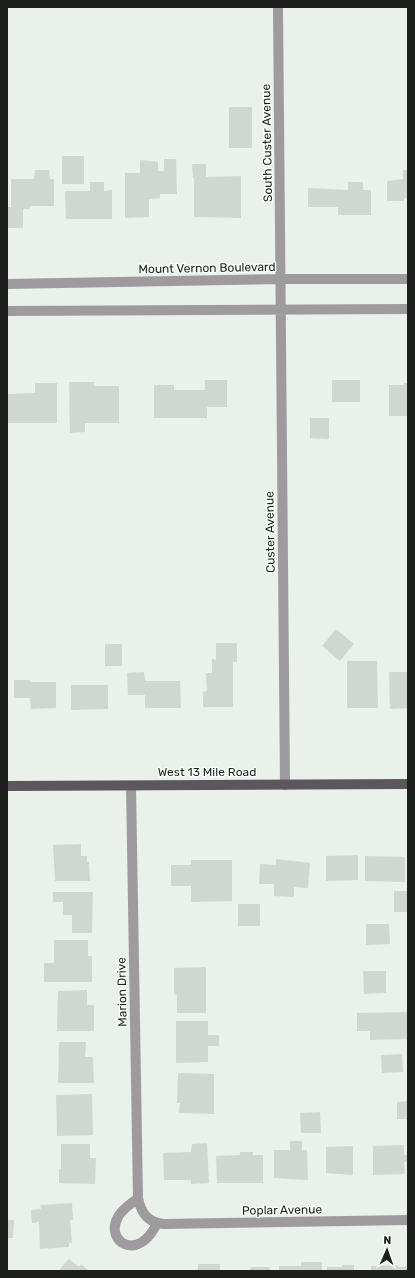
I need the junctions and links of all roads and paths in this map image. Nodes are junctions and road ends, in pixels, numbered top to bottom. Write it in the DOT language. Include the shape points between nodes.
graph roads {
  1 [pos="278,7"];
  2 [pos="282,279"];
  3 [pos="408,279"];
  4 [pos="7,284"];
  5 [pos="282,309"];
  6 [pos="408,309"];
  7 [pos="7,310"];
  8 [pos="408,784"];
  9 [pos="285,785"];
  10 [pos="7,786"];
  11 [pos="131,786"];
  12 [pos="138,1198"];
  13 [pos="408,1220"];
  14 [pos="157,1224"];
  1 -- 2 [label="street, South Custer Avenue"];
  2 -- 3 [label="street, Mount Vernon Boulevard"];
  2 -- 4 [label="street, Mount Vernon Boulevard"];
  2 -- 5 [label="street, Custer Avenue"];
  5 -- 6 [label="street"];
  5 -- 7 [label="street"];
  5 -- 9 [label="street, Custer Avenue"];
  8 -- 9 [label="main road, West 13 Mile Road"];
  9 -- 11 [label="main road, West 13 Mile Road"];
  10 -- 11 [label="main road, West 13 Mile Road"];
  11 -- 12 [label="street, Marion Drive"];
  12 -- 14 [label="street, Marion Drive" via="140,1208 147,1218"];
  12 -- 14 [label="street" via="118,1215 114,1229 117,1238 126,1245 135,1246 149,1238"];
  13 -- 14 [label="street, Poplar Avenue"];
}
